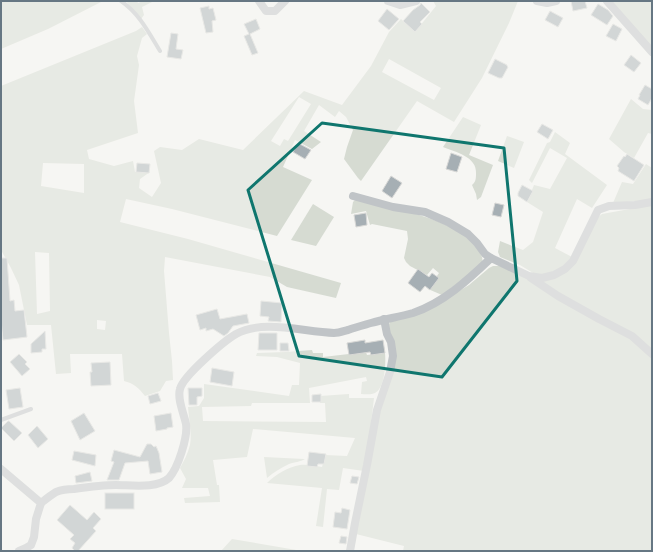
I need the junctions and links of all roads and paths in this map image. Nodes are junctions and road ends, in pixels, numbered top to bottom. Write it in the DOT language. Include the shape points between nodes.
graph roads {
  1 [pos="121,1"];
  2 [pos="259,1"];
  3 [pos="285,1"];
  4 [pos="388,1"];
  5 [pos="416,1"];
  6 [pos="537,1"];
  7 [pos="556,1"];
  8 [pos="607,1"];
  9 [pos="160,51"];
  10 [pos="652,52"];
  11 [pos="353,196"];
  12 [pos="652,202"];
  13 [pos="491,258"];
  14 [pos="529,276"];
  15 [pos="384,319"];
  16 [pos="652,354"];
  17 [pos="30,410"];
  18 [pos="1,420"];
  19 [pos="1,470"];
  20 [pos="41,502"];
  21 [pos="26,550"];
  22 [pos="350,551"];
  1 -- 9 [label="lane" via="139,17"];
  2 -- 3 [label="street" via="266,11 275,10"];
  4 -- 5 [label="street" via="400,5"];
  6 -- 7 [label="street" via="547,4"];
  8 -- 10 [label="street"];
  11 -- 13 [label="street" via="393,207 425,212 448,222 468,234"];
  12 -- 14 [label="street" via="609,206 598,210 573,261 565,269 542,278"];
  13 -- 14 [label="street"];
  13 -- 15 [label="street" via="455,290 427,307"];
  14 -- 16 [label="street" via="572,304 632,336"];
  15 -- 20 [label="street" via="336,334 269,327 252,328 235,334 183,381 179,396 186,436 168,479 146,486 94,486 67,490 57,492"];
  15 -- 22 [label="street" via="393,356 377,410"];
  17 -- 18 [label="lane"];
  19 -- 20 [label="street"];
  20 -- 21 [label="street" via="34,537"];
}
